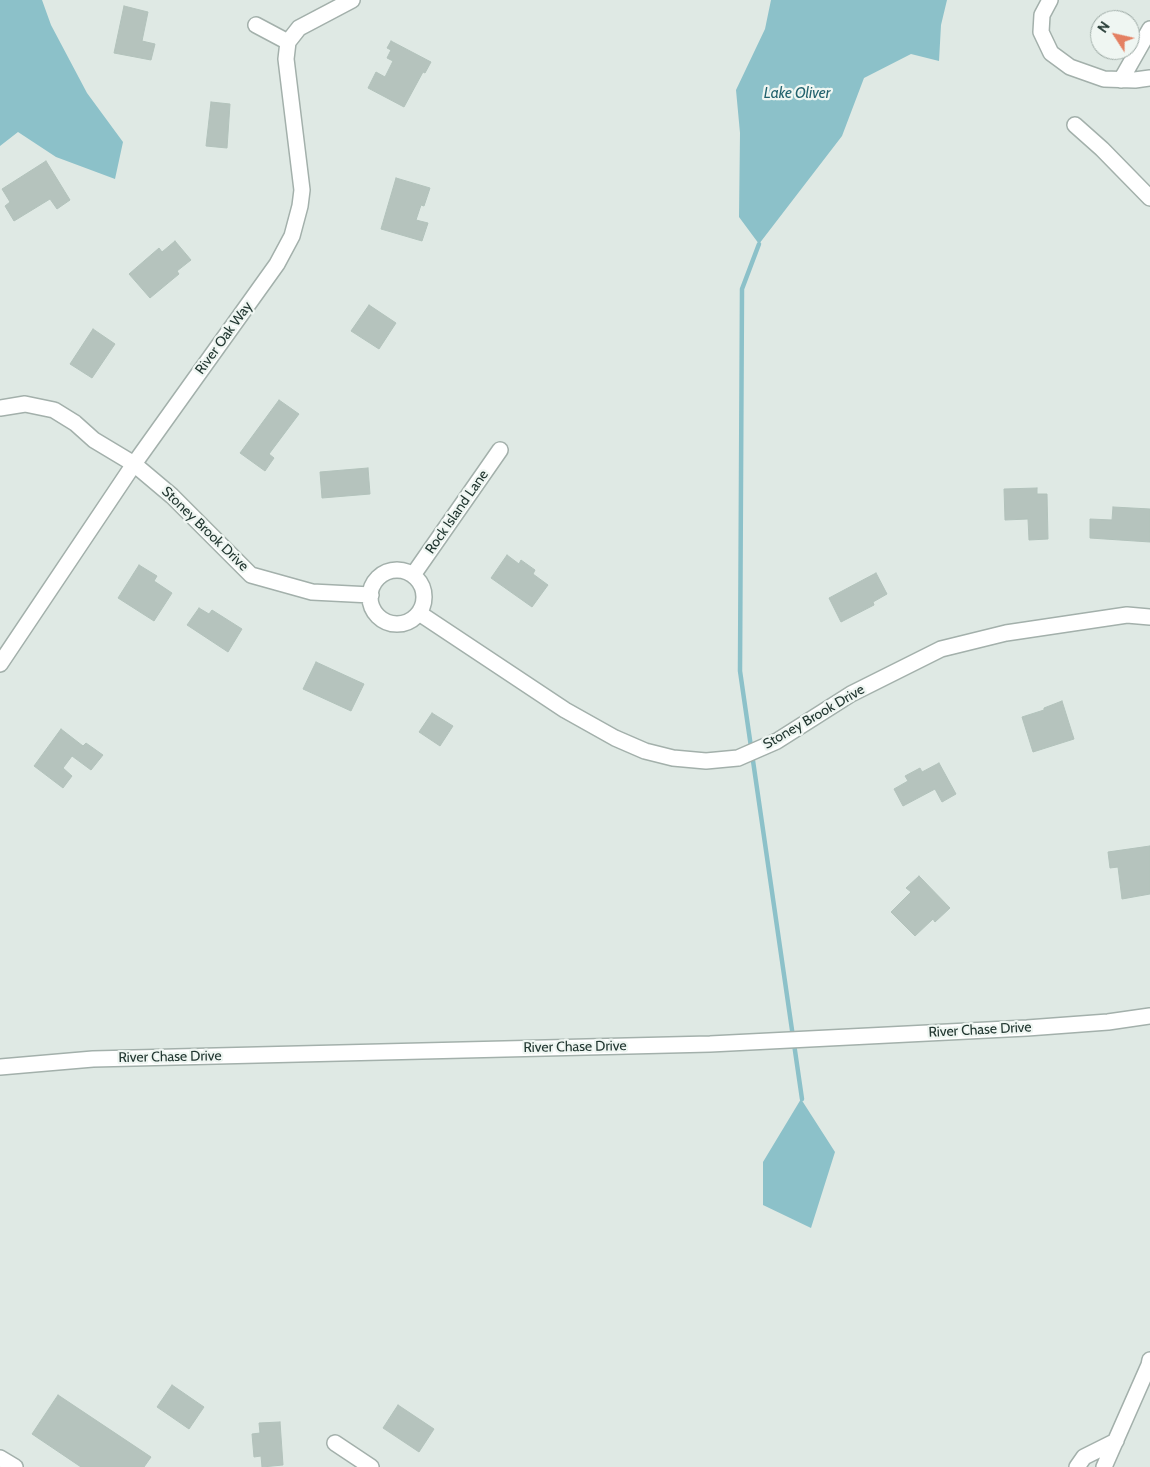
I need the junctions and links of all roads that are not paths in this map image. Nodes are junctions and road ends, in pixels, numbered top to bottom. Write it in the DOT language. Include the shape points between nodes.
graph roads {
  1 [pos="352,0"];
  2 [pos="1050,0"];
  3 [pos="256,25"];
  4 [pos="1150,29"];
  5 [pos="288,42"];
  6 [pos="1150,78"];
  7 [pos="1121,80"];
  8 [pos="1075,125"];
  9 [pos="1150,198"];
  10 [pos="0,408"];
  11 [pos="500,450"];
  12 [pos="134,464"];
  13 [pos="413,575"];
  14 [pos="371,595"];
  15 [pos="419,612"];
  16 [pos="1150,617"];
  17 [pos="0,664"];
  18 [pos="1150,1016"];
  19 [pos="0,1067"];
  20 [pos="1150,1360"];
  21 [pos="1116,1441"];
  22 [pos="335,1443"];
  23 [pos="0,1458"];
  24 [pos="14,1467"];
  25 [pos="371,1467"];
  26 [pos="1077,1467"];
  27 [pos="1104,1467"];
  1 -- 5 [label="street" via="299,28"];
  2 -- 7 [label="street" via="1042,15 1041,32 1051,53 1070,67 1104,79"];
  3 -- 5 [label="street"];
  4 -- 7 [label="street"];
  5 -- 12 [label="street, River Oak Way" via="286,59 302,190 292,236 277,264"];
  6 -- 7 [label="street"];
  8 -- 9 [label="street"];
  10 -- 12 [label="street, Stoney Brook Drive" via="25,404 54,410"];
  11 -- 13 [label="street, Rock Island Lane"];
  12 -- 14 [label="street, Stoney Brook Drive" via="172,496 251,575 312,592"];
  12 -- 17 [label="street, River Oak Way"];
  13 -- 14 [label="street" via="398,570 382,574 372,587"];
  13 -- 15 [label="street" via="419,581 424,597"];
  14 -- 15 [label="street" via="375,612 388,622 405,623"];
  15 -- 16 [label="street, Stoney Brook Drive" via="566,710 616,738 645,751 706,761 738,758 777,741 851,694 940,649 1006,633 1127,615"];
  18 -- 19 [label="street, River Chase Drive" via="1027,1028 747,1042 94,1059"];
  20 -- 21 [label="street"];
  21 -- 26 [label="street" via="1084,1457"];
  21 -- 27 [label="street"];
  22 -- 25 [label="street"];
  23 -- 24 [label="street"];
}
